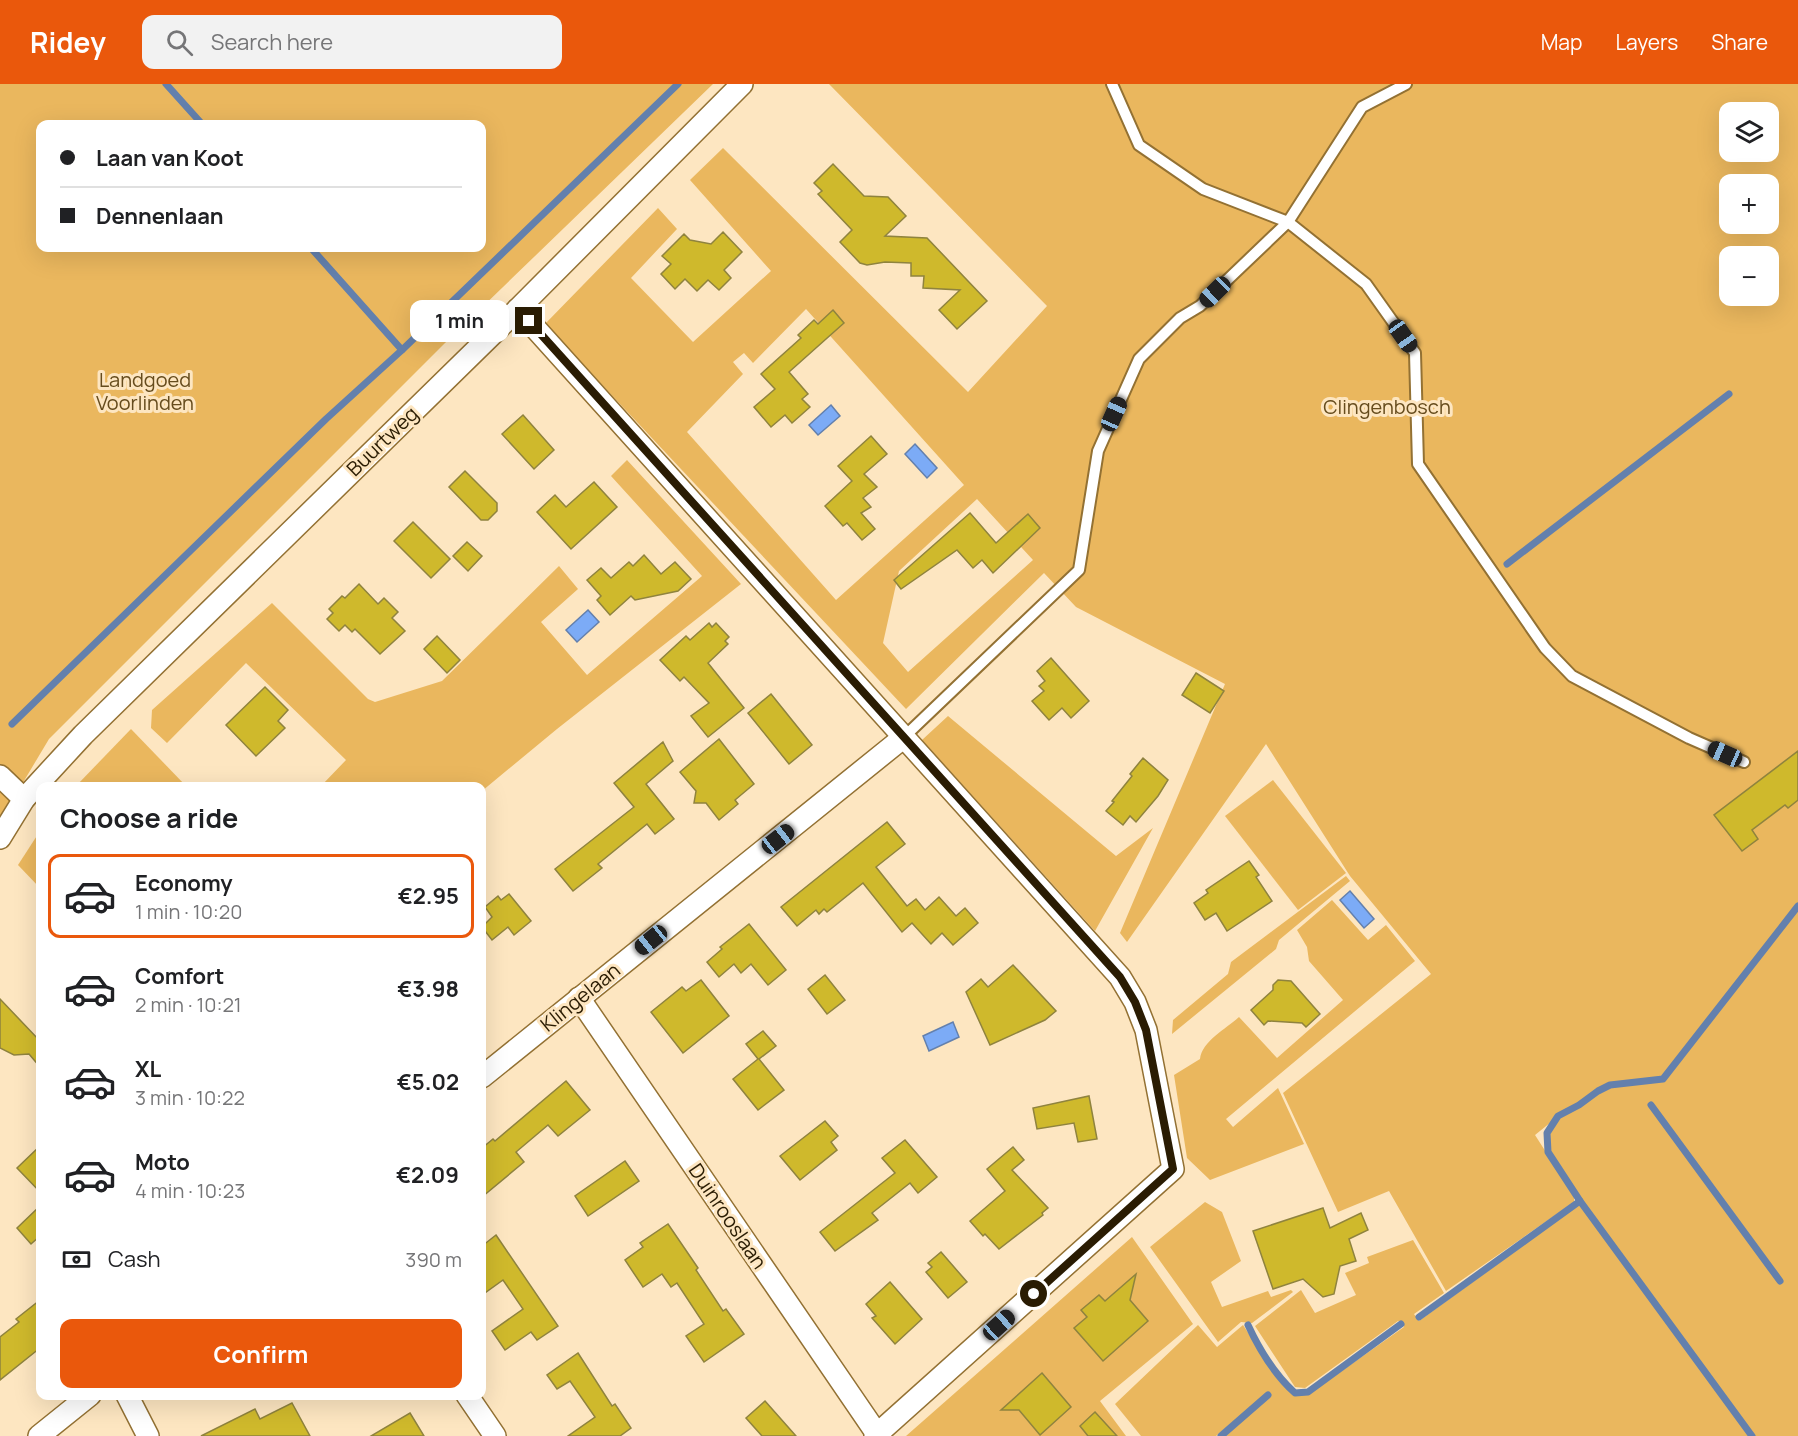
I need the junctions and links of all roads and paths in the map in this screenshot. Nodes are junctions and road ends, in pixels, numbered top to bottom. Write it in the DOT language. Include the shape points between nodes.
graph roads {
  1 [pos="742,84"];
  2 [pos="1112,84"];
  3 [pos="1406,84"];
  4 [pos="1288,222"];
  5 [pos="518,309"];
  6 [pos="904,738"];
  7 [pos="1743,762"];
  8 [pos="0,776"];
  9 [pos="40,782"];
  10 [pos="36,786"];
  11 [pos="24,799"];
  12 [pos="0,838"];
  13 [pos="579,998"];
  14 [pos="486,1074"];
  15 [pos="84,1400"];
  16 [pos="130,1400"];
  17 [pos="470,1400"];
  18 [pos="876,1435"];
  19 [pos="39,1436"];
  20 [pos="148,1436"];
  21 [pos="495,1436"];
  1 -- 5 [label="street, Buurtweg"];
  2 -- 4 [label="lane" via="1139,145 1203,189"];
  3 -- 4 [label="lane" via="1362,107"];
  4 -- 6 [label="lane" via="1139,359 1098,451 1078,570"];
  4 -- 7 [label="lane" via="1366,284 1415,353 1418,464 1545,648 1572,676"];
  5 -- 6 [label="street"];
  5 -- 9 [label="street, Buurtweg" via="91,726"];
  6 -- 13 [label="street, Klingelaan"];
  6 -- 18 [label="street" via="1125,985 1146,1030 1173,1169"];
  8 -- 11 [label="street"];
  10 -- 11 [label="street, Buurtweg"];
  11 -- 12 [label="street, Buurtweg"];
  13 -- 14 [label="street, Klingelaan"];
  13 -- 18 [label="street, Duinrooslaan"];
  15 -- 19 [label="street"];
  16 -- 20 [label="street"];
  17 -- 21 [label="street"];
}
